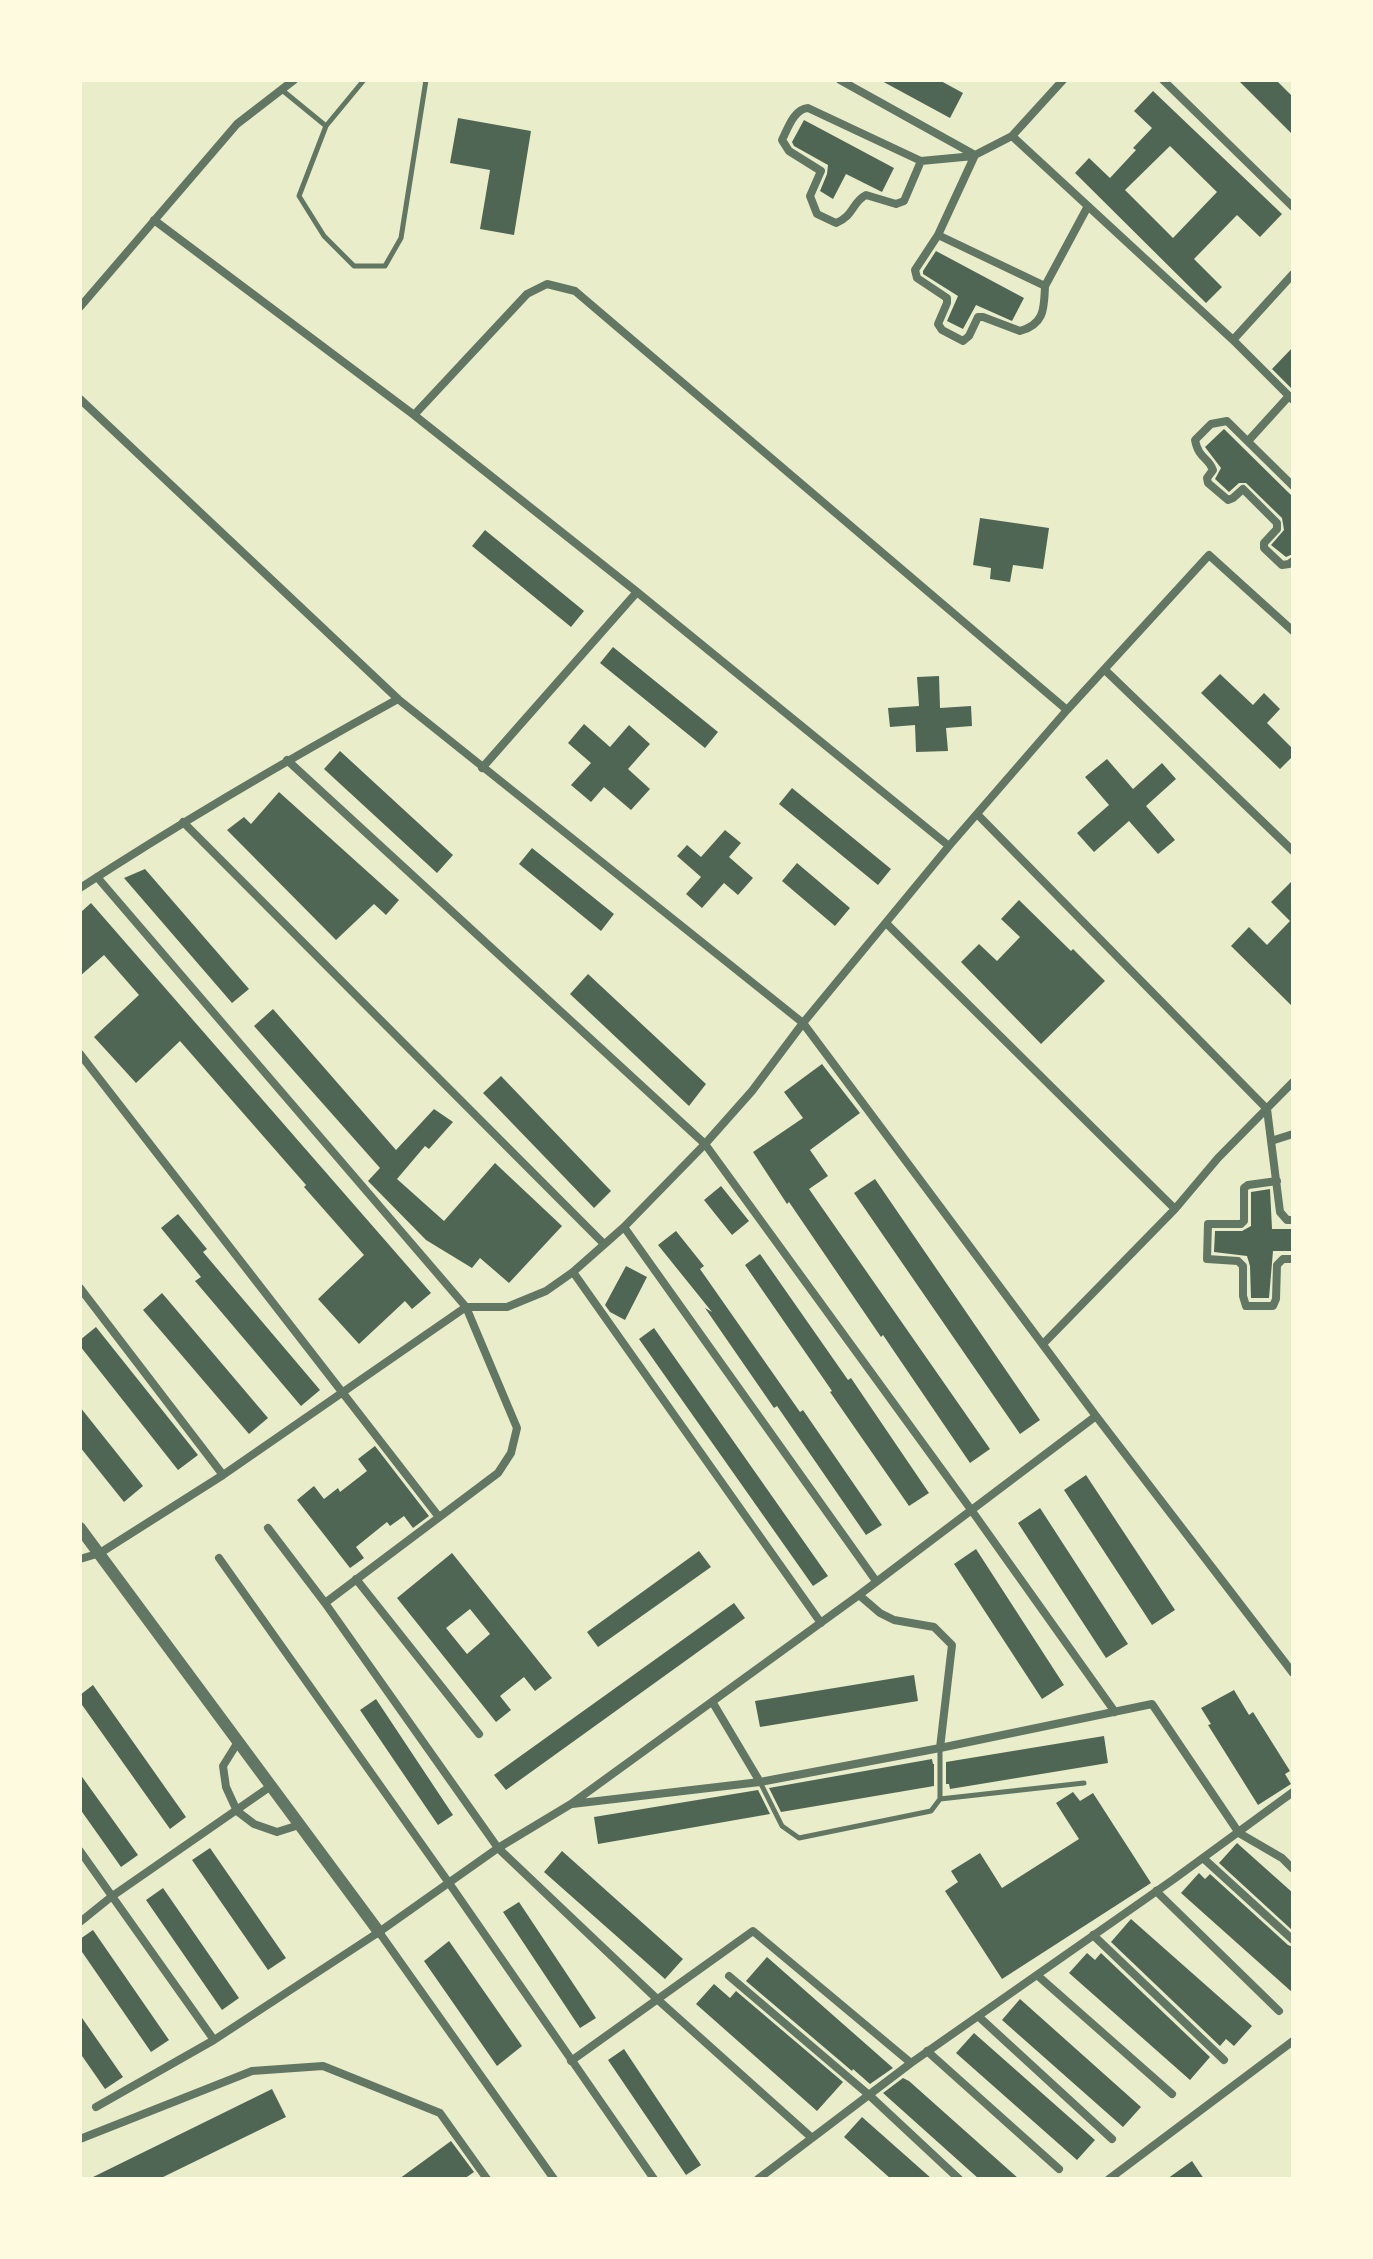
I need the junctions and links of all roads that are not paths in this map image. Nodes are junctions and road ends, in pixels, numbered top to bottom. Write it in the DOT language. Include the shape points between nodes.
graph roads {
  1 [pos="294,80"];
  2 [pos="364,80"];
  3 [pos="426,80"];
  4 [pos="840,80"];
  5 [pos="1063,80"];
  6 [pos="1163,80"];
  7 [pos="282,90"];
  8 [pos="326,126"];
  9 [pos="1012,136"];
  10 [pos="975,155"];
  11 [pos="921,161"];
  12 [pos="1088,206"];
  13 [pos="1293,207"];
  14 [pos="154,220"];
  15 [pos="938,235"];
  16 [pos="1293,274"];
  17 [pos="1045,286"];
  18 [pos="80,307"];
  19 [pos="1233,340"];
  20 [pos="1291,398"];
  21 [pos="80,399"];
  22 [pos="414,415"];
  23 [pos="1249,440"];
  24 [pos="1293,486"];
  25 [pos="1293,561"];
  26 [pos="637,592"];
  27 [pos="1293,631"];
  28 [pos="1105,670"];
  29 [pos="398,699"];
  30 [pos="1067,710"];
  31 [pos="287,760"];
  32 [pos="482,768"];
  33 [pos="977,814"];
  34 [pos="183,822"];
  35 [pos="949,846"];
  36 [pos="1293,851"];
  37 [pos="97,877"];
  38 [pos="80,888"];
  39 [pos="886,923"];
  40 [pos="803,1023"];
  41 [pos="80,1054"];
  42 [pos="1293,1082"];
  43 [pos="1267,1109"];
  44 [pos="1293,1134"];
  45 [pos="1271,1141"];
  46 [pos="705,1144"];
  47 [pos="1277,1181"];
  48 [pos="1175,1209"];
  49 [pos="1293,1220"];
  50 [pos="624,1227"];
  51 [pos="604,1244"];
  52 [pos="1293,1259"];
  53 [pos="573,1272"];
  54 [pos="80,1288"];
  55 [pos="466,1307"];
  56 [pos="1044,1343"];
  57 [pos="343,1392"];
  58 [pos="1096,1416"];
  59 [pos="223,1475"];
  60 [pos="972,1511"];
  61 [pos="439,1517"];
  62 [pos="80,1528"];
  63 [pos="268,1528"];
  64 [pos="100,1553"];
  65 [pos="219,1558"];
  66 [pos="80,1559"];
  67 [pos="356,1579"];
  68 [pos="876,1581"];
  69 [pos="859,1595"];
  70 [pos="325,1603"];
  71 [pos="821,1623"];
  72 [pos="1293,1673"];
  73 [pos="713,1703"];
  74 [pos="1115,1712"];
  75 [pos="479,1734"];
  76 [pos="238,1742"];
  77 [pos="940,1748"];
  78 [pos="760,1782"];
  79 [pos="1084,1783"];
  80 [pos="271,1786"];
  81 [pos="1293,1792"];
  82 [pos="940,1799"];
  83 [pos="571,1804"];
  84 [pos="237,1811"];
  85 [pos="299,1825"];
  86 [pos="1239,1833"];
  87 [pos="498,1848"];
  88 [pos="80,1851"];
  89 [pos="1203,1858"];
  90 [pos="1293,1869"];
  91 [pos="449,1883"];
  92 [pos="1156,1891"];
  93 [pos="111,1897"];
  94 [pos="80,1922"];
  95 [pos="379,1932"];
  96 [pos="1093,1935"];
  97 [pos="1293,1940"];
  98 [pos="1037,1975"];
  99 [pos="729,1976"];
  100 [pos="657,1999"];
  101 [pos="1279,2011"];
  102 [pos="978,2016"];
  103 [pos="214,2040"];
  104 [pos="1293,2041"];
  105 [pos="927,2051"];
  106 [pos="1224,2060"];
  107 [pos="571,2061"];
  108 [pos="911,2063"];
  109 [pos="1172,2094"];
  110 [pos="869,2095"];
  111 [pos="96,2107"];
  112 [pos="812,2138"];
  113 [pos="80,2139"];
  114 [pos="1112,2139"];
  115 [pos="1059,2169"];
  116 [pos="487,2179"];
  117 [pos="554,2179"];
  118 [pos="654,2179"];
  119 [pos="758,2179"];
  120 [pos="959,2179"];
  121 [pos="1109,2179"];
  1 -- 7 [label="street"];
  2 -- 8 [label="lane"];
  3 -- 8 [label="lane" via="401,238 385,266 354,266 324,236 299,196"];
  4 -- 10 [label="street"];
  5 -- 9 [label="street"];
  6 -- 13 [label="street"];
  7 -- 8 [label="lane"];
  7 -- 14 [label="street" via="237,124"];
  9 -- 10 [label="street"];
  9 -- 12 [label="street"];
  10 -- 11 [label="street"];
  10 -- 15 [label="street"];
  11 -- 11 [label="street" via="904,201 896,204 866,195 836,223 817,214 810,196 821,171 789,151 782,140 796,114 808,108"];
  12 -- 17 [label="street"];
  12 -- 19 [label="street"];
  14 -- 18 [label="street"];
  14 -- 22 [label="street"];
  15 -- 17 [label="street"];
  15 -- 17 [label="street" via="915,270 917,278 947,298 938,324 942,330 963,341 978,317 1020,331 1036,324 1044,310"];
  16 -- 19 [label="street"];
  19 -- 20 [label="street"];
  20 -- 23 [label="street"];
  21 -- 29 [label="street"];
  22 -- 26 [label="street"];
  22 -- 30 [label="street" via="527,294 547,284 575,291"];
  23 -- 24 [label="street"];
  23 -- 25 [label="street" via="1227,421 1211,424 1195,440 1198,453 1213,466 1208,483 1228,500 1243,489 1277,523 1264,548 1282,565"];
  26 -- 32 [label="street"];
  26 -- 35 [label="street"];
  27 -- 28 [label="street" via="1209,555"];
  28 -- 30 [label="street"];
  28 -- 36 [label="street"];
  29 -- 31 [label="street"];
  29 -- 32 [label="street"];
  30 -- 33 [label="street"];
  31 -- 34 [label="street"];
  31 -- 46 [label="street"];
  32 -- 40 [label="street"];
  33 -- 35 [label="street"];
  33 -- 43 [label="street"];
  34 -- 37 [label="street"];
  34 -- 51 [label="street"];
  35 -- 39 [label="street"];
  37 -- 38 [label="street"];
  37 -- 55 [label="street"];
  39 -- 40 [label="street"];
  39 -- 48 [label="street"];
  40 -- 46 [label="street"];
  40 -- 56 [label="street"];
  41 -- 57 [label="street"];
  42 -- 43 [label="street"];
  43 -- 45 [label="street"];
  43 -- 48 [label="street"];
  44 -- 45 [label="street"];
  45 -- 47 [label="street"];
  46 -- 50 [label="street"];
  46 -- 60 [label="street"];
  47 -- 49 [label="street" via="1280,1212"];
  47 -- 52 [label="street" via="1244,1188 1241,1224 1208,1224 1207,1259 1238,1261 1243,1266 1246,1306 1273,1306 1277,1265"];
  48 -- 56 [label="street"];
  50 -- 51 [label="street"];
  50 -- 68 [label="street"];
  51 -- 53 [label="street"];
  53 -- 55 [label="street" via="546,1291 507,1307"];
  53 -- 71 [label="street"];
  54 -- 59 [label="street"];
  55 -- 57 [label="street"];
  55 -- 61 [label="street" via="517,1428 511,1453 498,1473"];
  56 -- 58 [label="street"];
  57 -- 59 [label="street"];
  57 -- 61 [label="street"];
  58 -- 60 [label="street"];
  58 -- 72 [label="street"];
  59 -- 64 [label="street"];
  60 -- 68 [label="street"];
  60 -- 74 [label="street"];
  61 -- 67 [label="street"];
  62 -- 64 [label="street"];
  63 -- 70 [label="street"];
  64 -- 66 [label="street"];
  64 -- 76 [label="street"];
  65 -- 91 [label="street"];
  67 -- 70 [label="street"];
  67 -- 75 [label="street"];
  68 -- 69 [label="street"];
  69 -- 71 [label="street"];
  69 -- 77 [label="street" via="894,1620 934,1627 952,1645"];
  70 -- 87 [label="street"];
  71 -- 73 [label="street"];
  73 -- 78 [label="street"];
  73 -- 83 [label="street"];
  74 -- 77 [label="street"];
  74 -- 86 [label="street" via="1152,1704"];
  76 -- 80 [label="street"];
  76 -- 84 [label="street" via="223,1766"];
  77 -- 78 [label="street"];
  77 -- 82 [label="lane"];
  78 -- 82 [label="lane" via="782,1826 799,1838 931,1811"];
  78 -- 83 [label="street"];
  79 -- 82 [label="lane"];
  80 -- 84 [label="street"];
  80 -- 85 [label="street"];
  81 -- 86 [label="street"];
  83 -- 87 [label="street"];
  84 -- 85 [label="street" via="277,1832"];
  84 -- 93 [label="street"];
  85 -- 95 [label="street"];
  86 -- 89 [label="street"];
  86 -- 90 [label="street"];
  87 -- 91 [label="street"];
  87 -- 100 [label="street"];
  88 -- 93 [label="street"];
  89 -- 92 [label="street"];
  89 -- 97 [label="street"];
  91 -- 95 [label="street"];
  91 -- 107 [label="street"];
  92 -- 96 [label="street"];
  92 -- 101 [label="street"];
  93 -- 94 [label="street"];
  93 -- 103 [label="street"];
  95 -- 103 [label="street"];
  95 -- 117 [label="street"];
  96 -- 98 [label="street"];
  96 -- 106 [label="street"];
  98 -- 102 [label="street"];
  98 -- 109 [label="street"];
  99 -- 110 [label="street"];
  100 -- 107 [label="street"];
  100 -- 108 [label="street" via="753,1931"];
  100 -- 112 [label="street"];
  102 -- 105 [label="street"];
  102 -- 114 [label="street"];
  103 -- 111 [label="street"];
  104 -- 121 [label="street"];
  105 -- 108 [label="street"];
  105 -- 115 [label="street"];
  107 -- 118 [label="street"];
  108 -- 110 [label="street"];
  110 -- 112 [label="street"];
  110 -- 120 [label="street"];
  112 -- 119 [label="street"];
  113 -- 116 [label="street" via="252,2071 323,2066 440,2113"];
}
